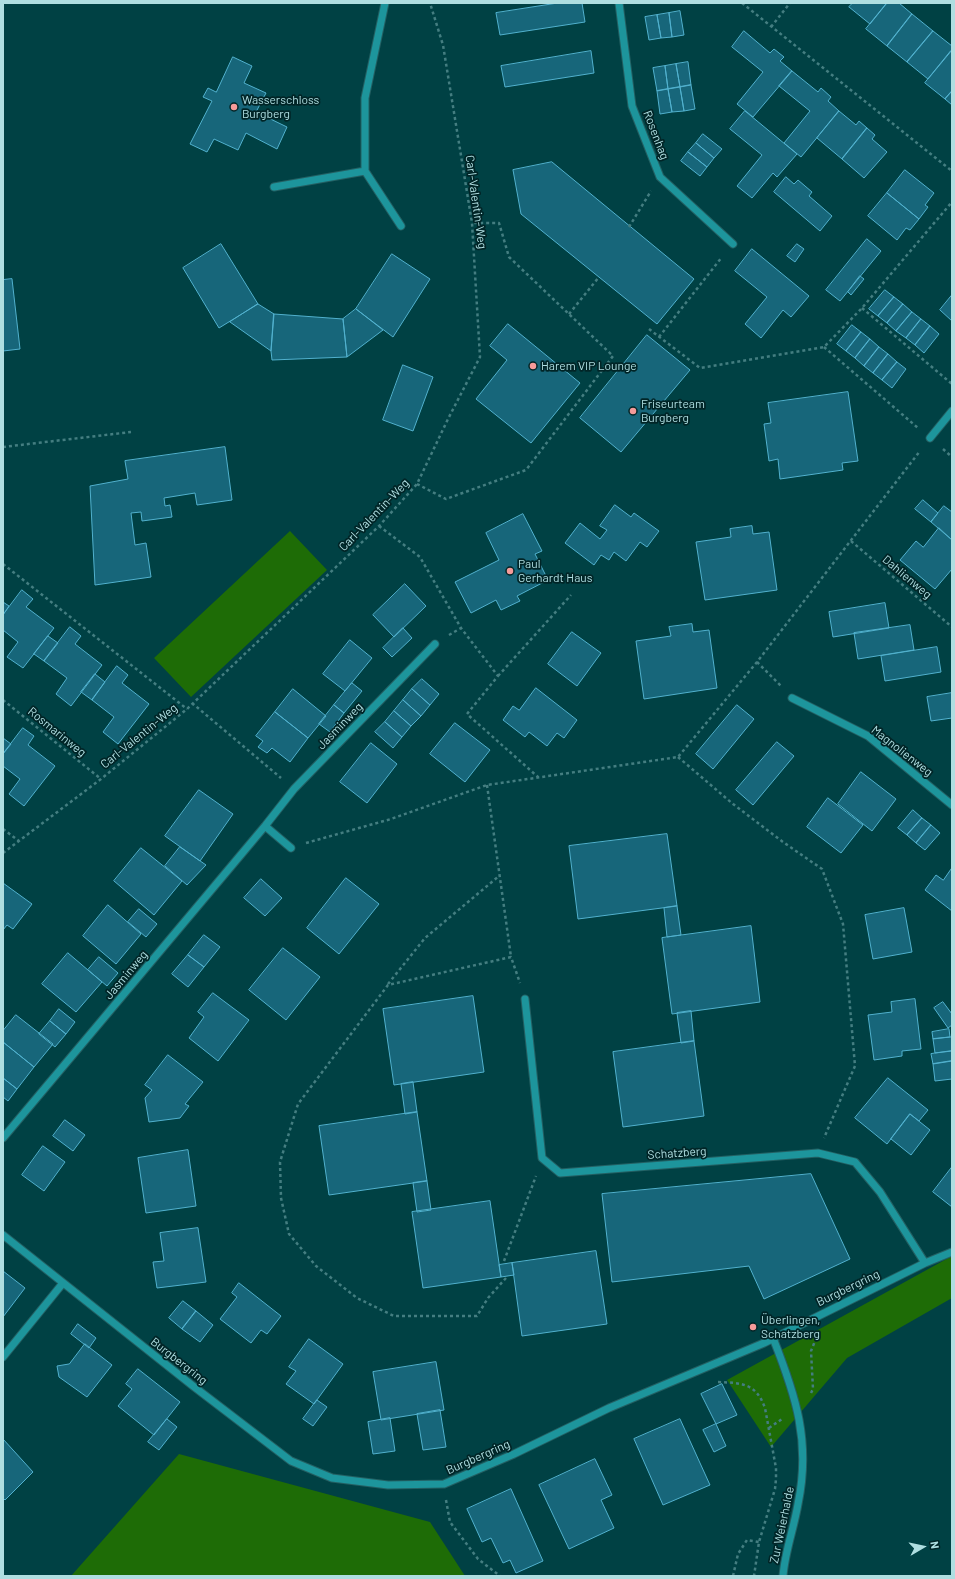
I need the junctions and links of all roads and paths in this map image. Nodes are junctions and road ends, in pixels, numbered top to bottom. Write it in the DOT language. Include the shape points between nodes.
graph roads {
  1 [pos="385,3"];
  2 [pos="430,3"];
  3 [pos="620,3"];
  4 [pos="742,3"];
  5 [pos="790,3"];
  6 [pos="771,27"];
  7 [pos="365,171"];
  8 [pos="952,171"];
  9 [pos="660,176"];
  10 [pos="274,187"];
  11 [pos="952,202"];
  12 [pos="472,223"];
  13 [pos="401,226"];
  14 [pos="629,227"];
  15 [pos="733,244"];
  16 [pos="599,277"];
  17 [pos="862,308"];
  18 [pos="569,314"];
  19 [pos="649,329"];
  20 [pos="659,336"];
  21 [pos="824,347"];
  22 [pos="952,384"];
  23 [pos="952,411"];
  24 [pos="131,432"];
  25 [pos="930,438"];
  26 [pos="3,447"];
  27 [pos="417,484"];
  28 [pos="379,526"];
  29 [pos="851,541"];
  30 [pos="3,564"];
  31 [pos="571,595"];
  32 [pos="952,627"];
  33 [pos="435,644"];
  34 [pos="757,662"];
  35 [pos="498,676"];
  36 [pos="792,698"];
  37 [pos="3,700"];
  38 [pos="192,703"];
  39 [pos="187,709"];
  40 [pos="678,758"];
  41 [pos="538,778"];
  42 [pos="101,779"];
  43 [pos="487,785"];
  44 [pos="294,789"];
  45 [pos="952,805"];
  46 [pos="265,826"];
  47 [pos="3,828"];
  48 [pos="20,841"];
  49 [pos="291,848"];
  50 [pos="3,853"];
  51 [pos="499,876"];
  52 [pos="511,956"];
  53 [pos="388,985"];
  54 [pos="525,999"];
  55 [pos="3,1138"];
  56 [pos="818,1153"];
  57 [pos="542,1158"];
  58 [pos="3,1235"];
  59 [pos="952,1252"];
  60 [pos="504,1262"];
  61 [pos="925,1263"];
  62 [pos="506,1278"];
  63 [pos="63,1283"];
  64 [pos="818,1315"];
  65 [pos="773,1338"];
  66 [pos="3,1357"];
  67 [pos="709,1365"];
  68 [pos="813,1390"];
  69 [pos="444,1484"];
  70 [pos="759,1542"];
  71 [pos="500,1576"];
  72 [pos="733,1576"];
  73 [pos="754,1576"];
  74 [pos="783,1576"];
  1 -- 7 [label="street" via="365,98"];
  2 -- 12 [label="path, Carl-Valentin-Weg" via="443,45"];
  3 -- 9 [label="street, Rosenhag" via="632,106"];
  4 -- 6 [label="path"];
  5 -- 6 [label="path"];
  6 -- 8 [label="path"];
  7 -- 10 [label="street"];
  7 -- 13 [label="street"];
  9 -- 14 [label="path"];
  9 -- 15 [label="street, Rosenhag"];
  11 -- 17 [label="path"];
  12 -- 18 [label="path" via="499,223 509,257"];
  12 -- 27 [label="path, Carl-Valentin-Weg" via="480,357"];
  15 -- 20 [label="path"];
  16 -- 18 [label="path"];
  17 -- 21 [label="path"];
  17 -- 22 [label="path"];
  18 -- 27 [label="path" via="613,356 526,470 446,499"];
  19 -- 20 [label="path"];
  20 -- 21 [label="path" via="700,368"];
  21 -- 25 [label="path"];
  23 -- 25 [label="street"];
  24 -- 26 [label="path"];
  25 -- 29 [label="path"];
  27 -- 28 [label="path, Carl-Valentin-Weg"];
  28 -- 35 [label="path" via="420,557 461,628"];
  28 -- 38 [label="path, Carl-Valentin-Weg"];
  29 -- 32 [label="path, Dahlienweg"];
  29 -- 34 [label="path"];
  30 -- 39 [label="path"];
  31 -- 35 [label="path"];
  33 -- 44 [label="street, Jasminweg"];
  34 -- 36 [label="path"];
  34 -- 40 [label="path"];
  35 -- 41 [label="path" via="468,714"];
  36 -- 45 [label="street, Magnolienweg" via="868,736"];
  37 -- 42 [label="path, Rosmarinweg"];
  38 -- 39 [label="path, Carl-Valentin-Weg"];
  38 -- 44 [label="path"];
  39 -- 42 [label="path, Carl-Valentin-Weg"];
  40 -- 41 [label="path"];
  40 -- 56 [label="path" via="732,804 822,869 844,924 855,1066"];
  41 -- 43 [label="path"];
  42 -- 48 [label="path, Carl-Valentin-Weg"];
  43 -- 49 [label="path" via="391,819"];
  43 -- 51 [label="path"];
  44 -- 46 [label="street, Jasminweg"];
  46 -- 49 [label="street"];
  46 -- 55 [label="street, Jasminweg"];
  47 -- 48 [label="path"];
  48 -- 50 [label="path, Carl-Valentin-Weg"];
  51 -- 52 [label="path"];
  51 -- 53 [label="path" via="425,938"];
  52 -- 53 [label="path"];
  52 -- 54 [label="path"];
  53 -- 62 [label="path" via="298,1104 280,1162 281,1198 289,1234 316,1266 357,1298 394,1316 477,1316 488,1298"];
  54 -- 57 [label="street"];
  56 -- 57 [label="street, Schatzberg" via="560,1173"];
  56 -- 61 [label="street, Schatzberg" via="855,1162 880,1192"];
  57 -- 60 [label="path"];
  58 -- 63 [label="street, Burgbergring"];
  59 -- 61 [label="street, Burgbergring"];
  61 -- 64 [label="street, Burgbergring"];
  63 -- 66 [label="street"];
  63 -- 69 [label="street, Burgbergring" via="291,1461 332,1478 356,1482 388,1485"];
  64 -- 65 [label="street, Burgbergring"];
  64 -- 68 [label="path" via="822,1326 811,1351"];
  65 -- 67 [label="street, Burgbergring"];
  65 -- 74 [label="street, Zur Weierhalde" via="792,1386 802,1433 803,1457 798,1504"];
  67 -- 69 [label="street, Burgbergring"];
  67 -- 70 [label="path" via="716,1382 751,1387 762,1399 765,1408 776,1479"];
  69 -- 71 [label="path" via="450,1522 478,1559"];
  70 -- 72 [label="path" via="747,1540 738,1554"];
  70 -- 73 [label="path"];
}
